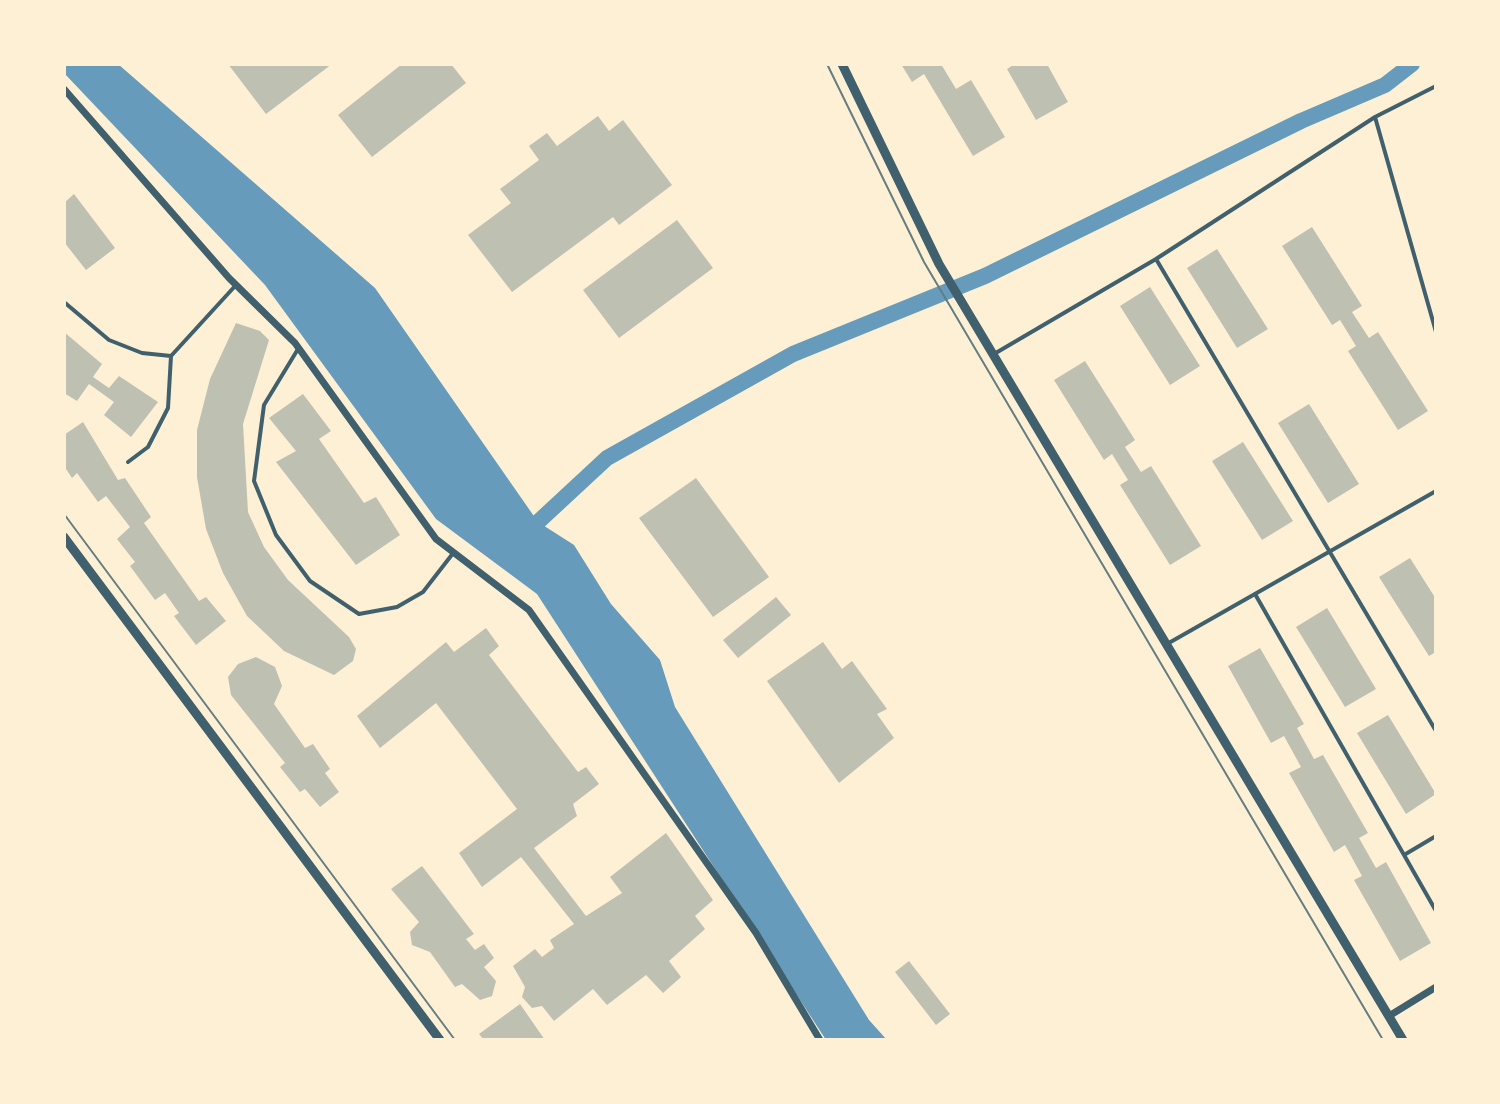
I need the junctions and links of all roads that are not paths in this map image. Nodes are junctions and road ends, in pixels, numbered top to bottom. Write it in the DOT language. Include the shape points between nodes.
graph roads {
  1 [pos="842,64"];
  2 [pos="1436,86"];
  3 [pos="64,89"];
  4 [pos="1375,117"];
  5 [pos="1156,259"];
  6 [pos="236,285"];
  7 [pos="64,302"];
  8 [pos="1436,332"];
  9 [pos="299,347"];
  10 [pos="994,354"];
  11 [pos="171,356"];
  12 [pos="128,462"];
  13 [pos="1436,491"];
  14 [pos="64,537"];
  15 [pos="454,552"];
  16 [pos="1329,552"];
  17 [pos="1255,594"];
  18 [pos="1167,644"];
  19 [pos="1436,731"];
  20 [pos="1436,836"];
  21 [pos="1404,855"];
  22 [pos="1436,911"];
  23 [pos="1436,987"];
  24 [pos="1389,1016"];
  25 [pos="440,1040"];
  26 [pos="820,1040"];
  27 [pos="1403,1040"];
  1 -- 10 [label="street" via="939,264"];
  2 -- 4 [label="lane"];
  3 -- 6 [label="street"];
  4 -- 5 [label="lane"];
  4 -- 8 [label="lane"];
  5 -- 10 [label="lane"];
  5 -- 16 [label="lane"];
  6 -- 9 [label="street"];
  6 -- 11 [label="lane"];
  7 -- 11 [label="lane" via="109,340 142,353"];
  9 -- 15 [label="street" via="436,539"];
  9 -- 15 [label="lane" via="264,405 254,481 276,535 310,581 359,614 397,607 423,592"];
  10 -- 18 [label="street"];
  11 -- 12 [label="lane" via="168,408 148,447"];
  13 -- 16 [label="lane"];
  14 -- 25 [label="street"];
  15 -- 26 [label="street" via="529,610 756,933"];
  16 -- 17 [label="lane"];
  16 -- 19 [label="lane"];
  17 -- 18 [label="lane"];
  17 -- 21 [label="lane"];
  18 -- 24 [label="street"];
  20 -- 21 [label="lane"];
  21 -- 22 [label="lane"];
  23 -- 24 [label="street"];
  24 -- 27 [label="street"];
}
